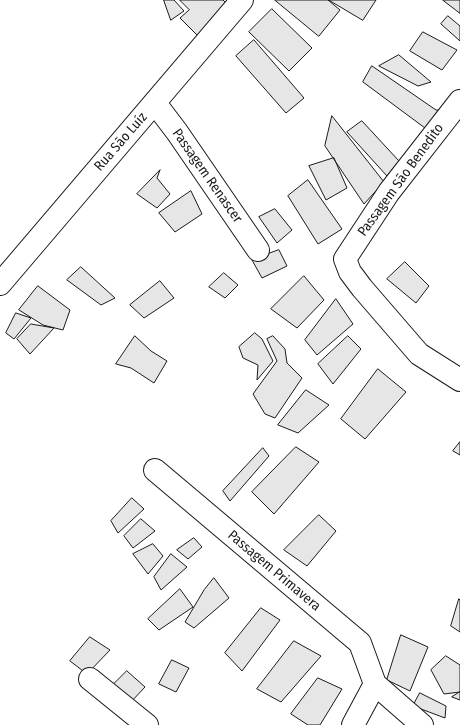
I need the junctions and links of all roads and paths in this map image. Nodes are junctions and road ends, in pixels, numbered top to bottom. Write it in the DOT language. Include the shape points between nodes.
graph roads {
  1 [pos="242,0"];
  2 [pos="460,101"];
  3 [pos="155,103"];
  4 [pos="258,250"];
  5 [pos="0,284"];
  6 [pos="460,380"];
  7 [pos="155,470"];
  8 [pos="90,679"];
  9 [pos="375,684"];
  10 [pos="146,725"];
  11 [pos="353,725"];
  12 [pos="422,725"];
  1 -- 3 [label="street, Rua São Luíz"];
  2 -- 6 [label="street, Passagem São Benedito" via="389,192 345,259 350,272 362,288 419,354"];
  3 -- 4 [label="street, Passagem Renascer"];
  3 -- 5 [label="street, Rua São Luíz"];
  7 -- 9 [label="street, Passagem Primavera" via="360,643"];
  8 -- 10 [label="street"];
  9 -- 11 [label="street"];
  9 -- 12 [label="street"];
}
